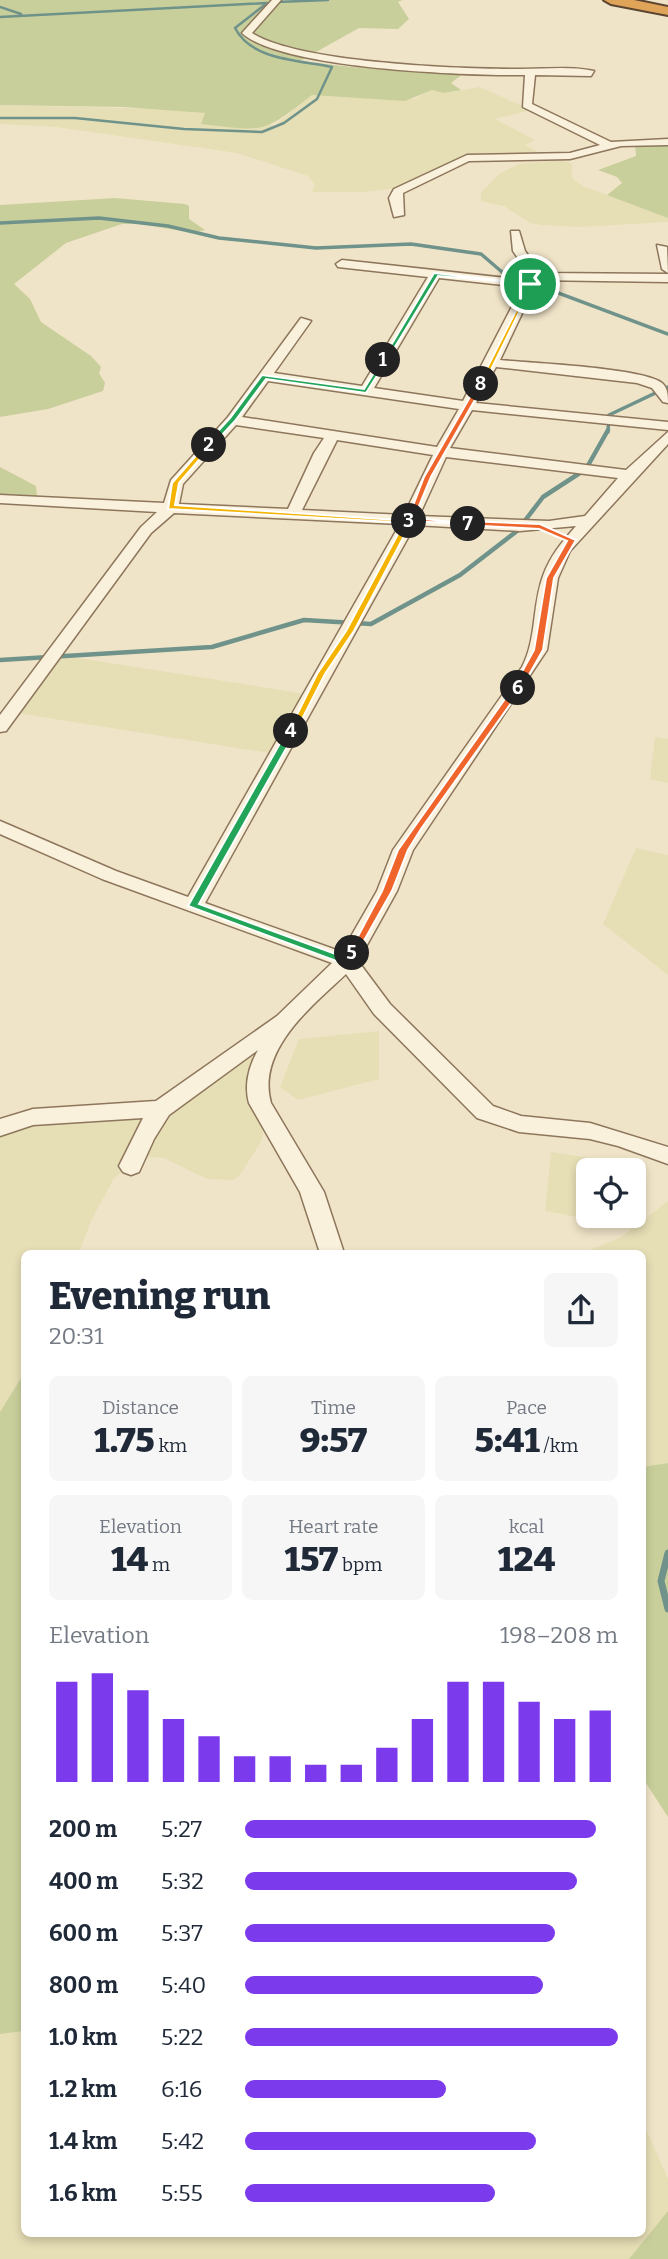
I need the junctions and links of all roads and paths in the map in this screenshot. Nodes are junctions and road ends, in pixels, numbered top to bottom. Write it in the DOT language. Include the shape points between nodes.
graph roads {
  1 [pos="277,0"];
  2 [pos="611,0"];
  3 [pos="632,0"];
  4 [pos="668,9"];
  5 [pos="530,72"];
  6 [pos="591,73"];
  7 [pos="668,142"];
  8 [pos="610,146"];
  9 [pos="398,215"];
  10 [pos="515,233"];
  11 [pos="661,247"];
  12 [pos="341,264"];
  13 [pos="668,269"];
  14 [pos="436,274"];
  15 [pos="599,275"];
  16 [pos="668,278"];
  17 [pos="530,284"];
  18 [pos="305,321"];
  19 [pos="492,363"];
  20 [pos="264,376"];
  21 [pos="366,391"];
  22 [pos="668,399"];
  23 [pos="469,405"];
  24 [pos="233,420"];
  25 [pos="668,426"];
  26 [pos="333,436"];
  27 [pos="668,436"];
  28 [pos="444,452"];
  29 [pos="629,475"];
  30 [pos="0,499"];
  31 [pos="171,507"];
  32 [pos="293,514"];
  33 [pos="592,519"];
  34 [pos="410,520"];
  35 [pos="540,527"];
  36 [pos="572,540"];
  37 [pos="0,727"];
  38 [pos="0,827"];
  39 [pos="193,906"];
  40 [pos="347,961"];
  41 [pos="285,1020"];
  42 [pos="161,1109"];
  43 [pos="0,1128"];
  44 [pos="668,1156"];
  45 [pos="131,1166"];
  46 [pos="331,1250"];
  1 -- 5 [label="street" via="248,30 256,42 322,57"];
  2 -- 4 [label="highway"];
  3 -- 4 [label="highway"];
  5 -- 6 [label="street"];
  5 -- 8 [label="street" via="526,103"];
  7 -- 8 [label="street"];
  8 -- 9 [label="street" via="570,156 467,158 398,191"];
  10 -- 15 [label="street" via="519,251 537,276"];
  11 -- 13 [label="street"];
  12 -- 14 [label="street"];
  14 -- 17 [label="street"];
  14 -- 21 [label="street"];
  15 -- 16 [label="street"];
  15 -- 17 [label="street"];
  17 -- 19 [label="street"];
  18 -- 20 [label="street"];
  19 -- 22 [label="street" via="639,379 657,385"];
  19 -- 23 [label="street"];
  20 -- 21 [label="street"];
  20 -- 24 [label="street"];
  21 -- 23 [label="street"];
  23 -- 25 [label="street"];
  23 -- 28 [label="street"];
  24 -- 26 [label="street"];
  24 -- 31 [label="street" via="176,483"];
  26 -- 28 [label="street"];
  26 -- 32 [label="street"];
  27 -- 29 [label="street"];
  28 -- 29 [label="street"];
  28 -- 34 [label="street"];
  29 -- 33 [label="street"];
  30 -- 31 [label="street"];
  31 -- 32 [label="street"];
  31 -- 37 [label="street" via="146,530"];
  32 -- 34 [label="street"];
  33 -- 35 [label="street"];
  33 -- 36 [label="street"];
  34 -- 35 [label="street"];
  34 -- 39 [label="street"];
  35 -- 36 [label="street"];
  36 -- 40 [label="street" via="550,578 540,642 530,667 403,850 387,891"];
  38 -- 39 [label="street"];
  39 -- 40 [label="street"];
  40 -- 41 [label="street"];
  40 -- 44 [label="street" via="382,1009 485,1112 519,1124 590,1131"];
  41 -- 42 [label="street"];
  41 -- 46 [label="street" via="262,1063 257,1091 267,1119 312,1192"];
  42 -- 43 [label="street" via="33,1117"];
  42 -- 45 [label="street"];
}
